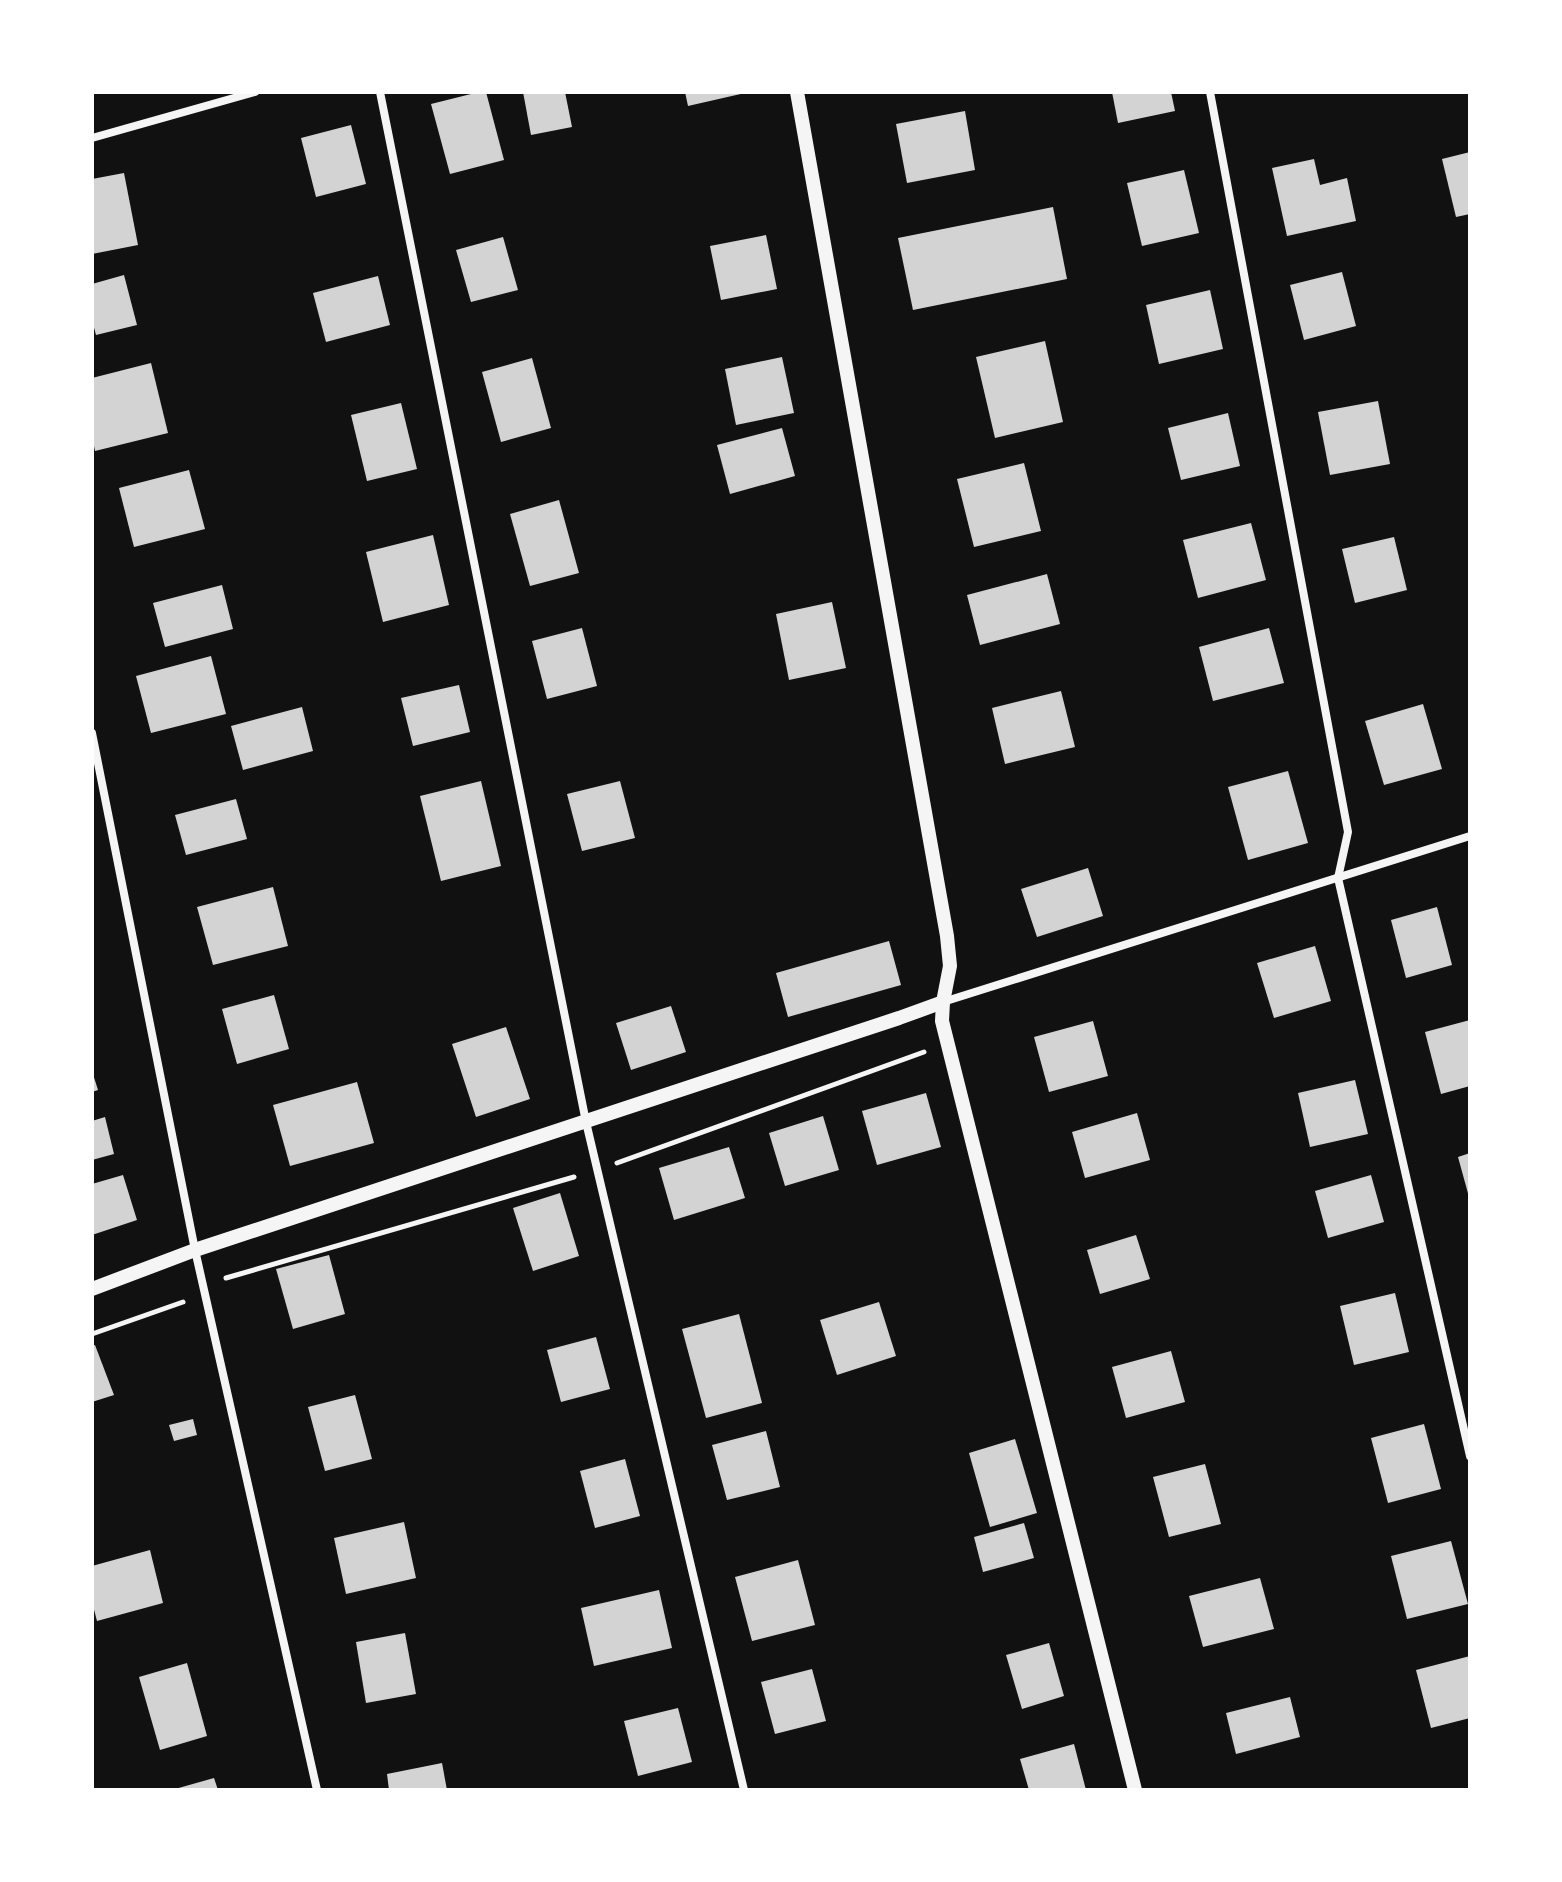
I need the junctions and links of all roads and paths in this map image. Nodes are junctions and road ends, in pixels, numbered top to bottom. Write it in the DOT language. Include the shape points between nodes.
graph roads {
  1 [pos="255,92"];
  2 [pos="380,92"];
  3 [pos="797,92"];
  4 [pos="1210,92"];
  5 [pos="92,138"];
  6 [pos="92,733"];
  7 [pos="1470,836"];
  8 [pos="1338,878"];
  9 [pos="943,1002"];
  10 [pos="948,1044"];
  11 [pos="586,1122"];
  12 [pos="598,1170"];
  13 [pos="195,1250"];
  14 [pos="92,1289"];
  15 [pos="205,1295"];
  16 [pos="92,1334"];
  17 [pos="1470,1456"];
  18 [pos="317,1790"];
  19 [pos="744,1790"];
  20 [pos="1135,1790"];
  1 -- 5 [label="street"];
  2 -- 11 [label="street"];
  3 -- 9 [label="street" via="947,936 950,966"];
  4 -- 8 [label="street" via="1348,832"];
  6 -- 13 [label="street"];
  7 -- 8 [label="street"];
  8 -- 9 [label="street"];
  8 -- 17 [label="street"];
  9 -- 10 [label="street"];
  9 -- 11 [label="street"];
  10 -- 12 [label="path"];
  10 -- 20 [label="street"];
  11 -- 12 [label="street"];
  11 -- 13 [label="street"];
  12 -- 15 [label="path" via="226,1278"];
  12 -- 19 [label="street"];
  13 -- 14 [label="street"];
  13 -- 15 [label="street"];
  15 -- 16 [label="path"];
  15 -- 18 [label="street"];
}
